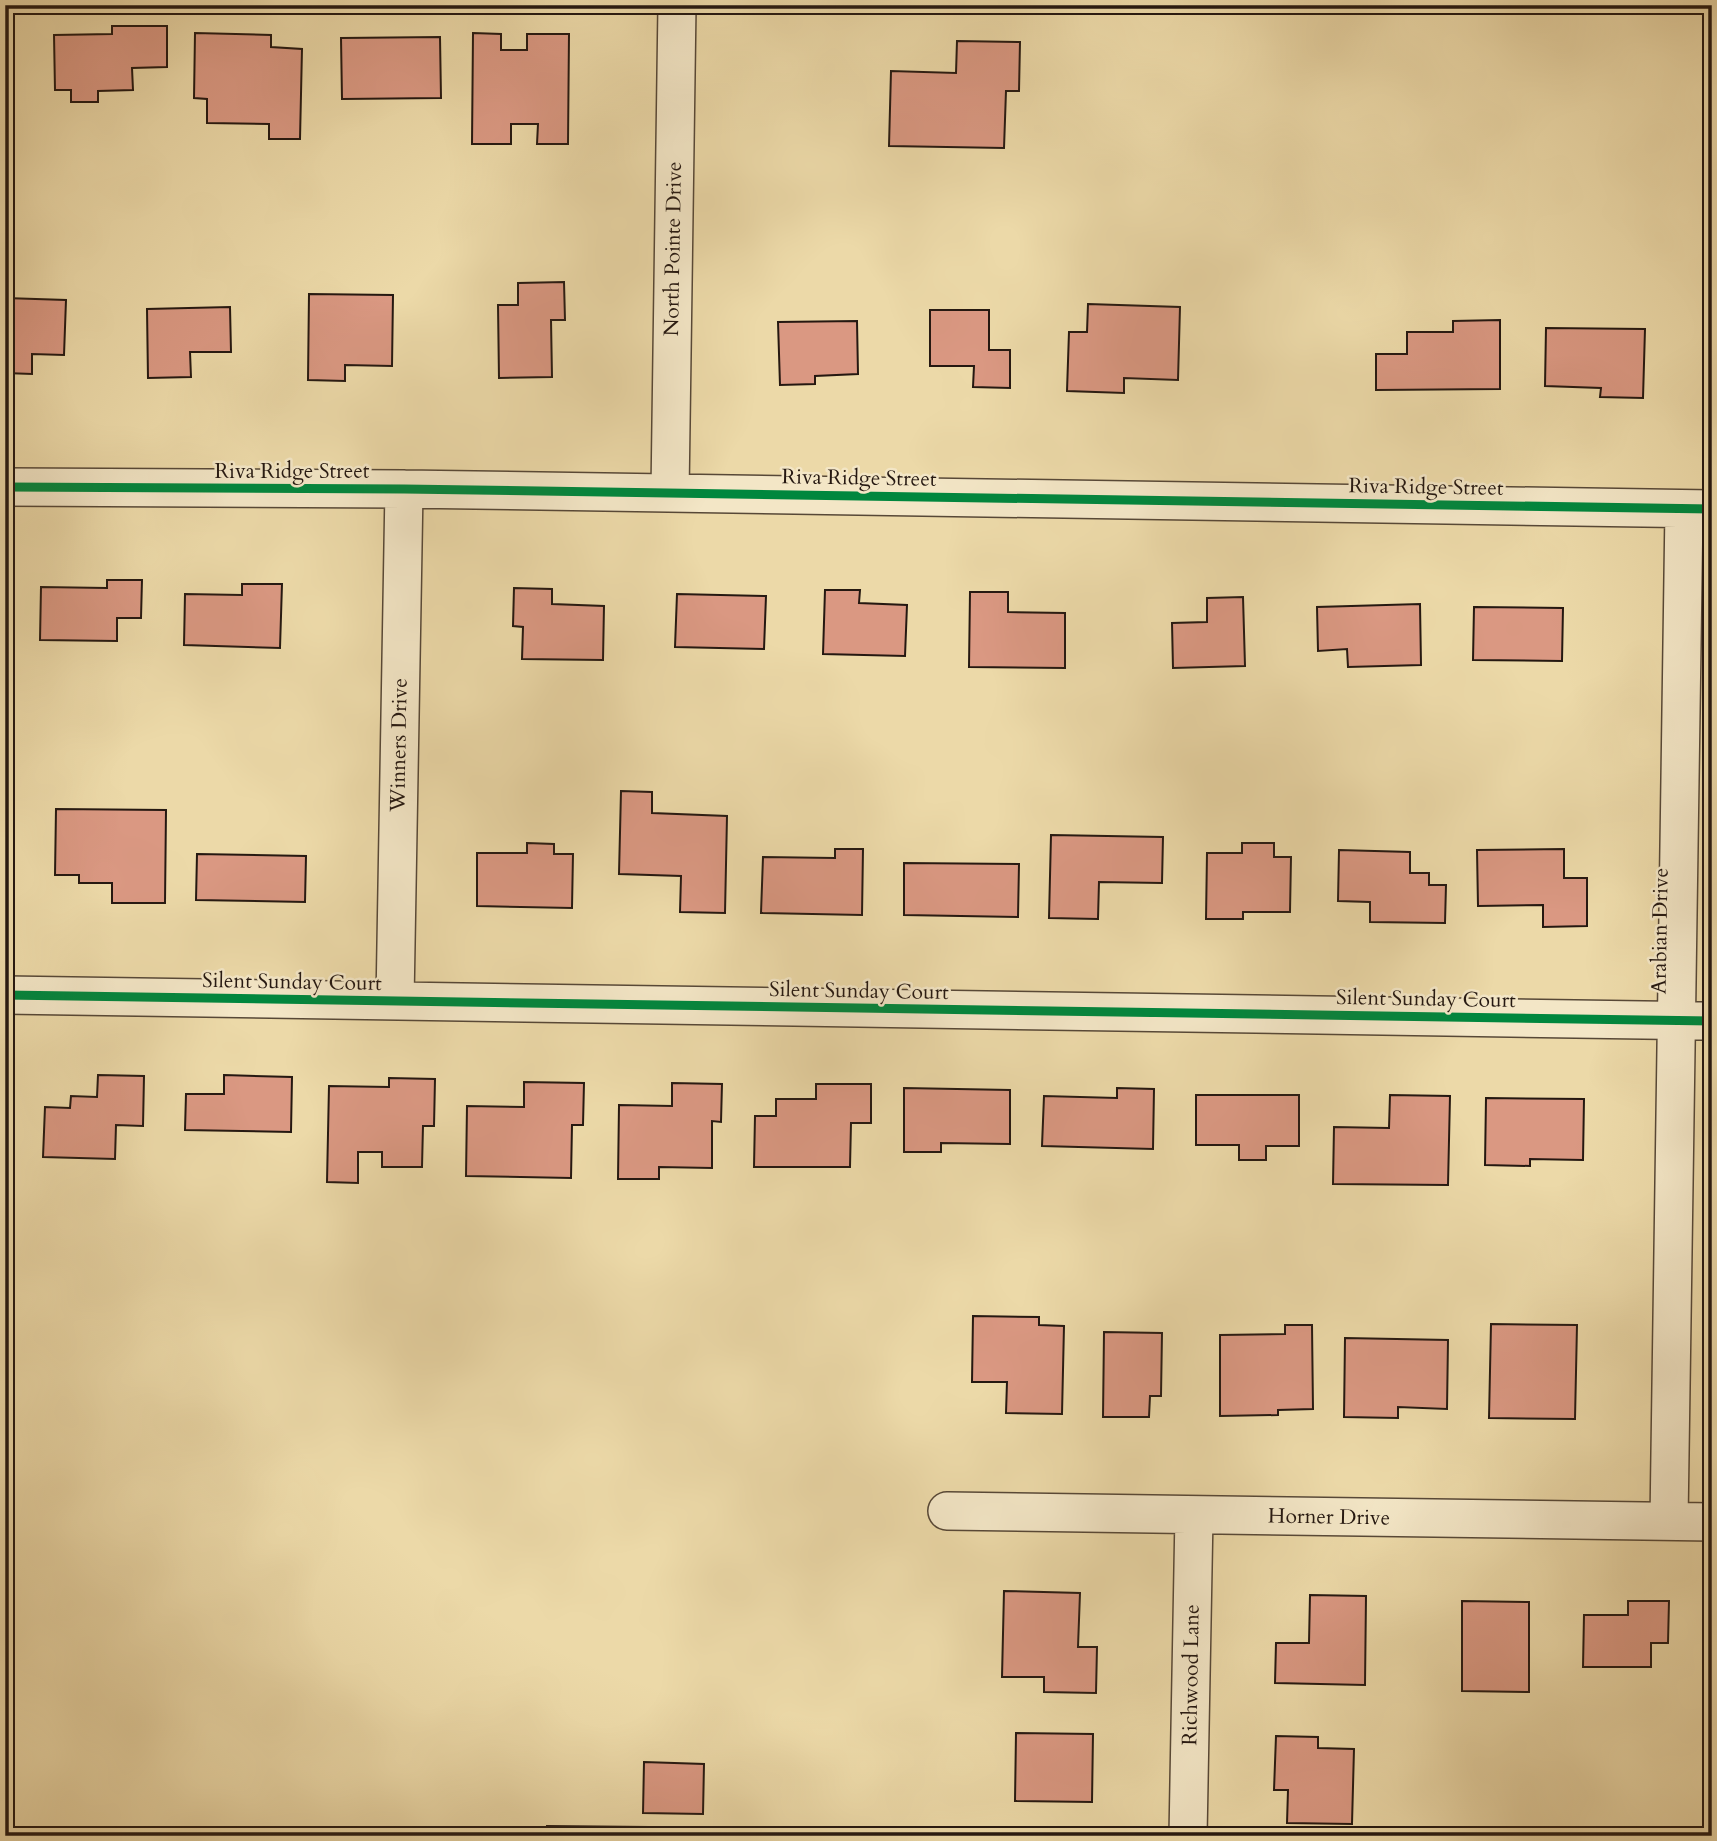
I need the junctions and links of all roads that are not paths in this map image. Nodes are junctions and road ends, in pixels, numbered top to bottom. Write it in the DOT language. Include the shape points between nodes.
graph roads {
  1 [pos="677,5"];
  2 [pos="5,486"];
  3 [pos="404,489"];
  4 [pos="670,493"];
  5 [pos="1698,509"];
  6 [pos="5,995"];
  7 [pos="395,1001"];
  8 [pos="1694,1021"];
  9 [pos="947,1511"];
  10 [pos="1194,1515"];
  11 [pos="1669,1521"];
  12 [pos="1712,1522"];
  13 [pos="1188,1836"];
  1 -- 4 [label="street, North Pointe Drive"];
  2 -- 3 [label="street, Riva Ridge Street"];
  3 -- 4 [label="street, Riva Ridge Street"];
  3 -- 7 [label="street, Winners Drive"];
  4 -- 5 [label="street, Riva Ridge Street"];
  5 -- 8 [label="street, Arabian Drive"];
  6 -- 7 [label="street, Silent Sunday Court"];
  7 -- 8 [label="street, Silent Sunday Court"];
  8 -- 11 [label="street, Arabian Drive"];
  9 -- 10 [label="street, Horner Drive"];
  10 -- 11 [label="street, Horner Drive"];
  10 -- 13 [label="street, Richwood Lane"];
  11 -- 12 [label="street, Horner Drive"];
}
